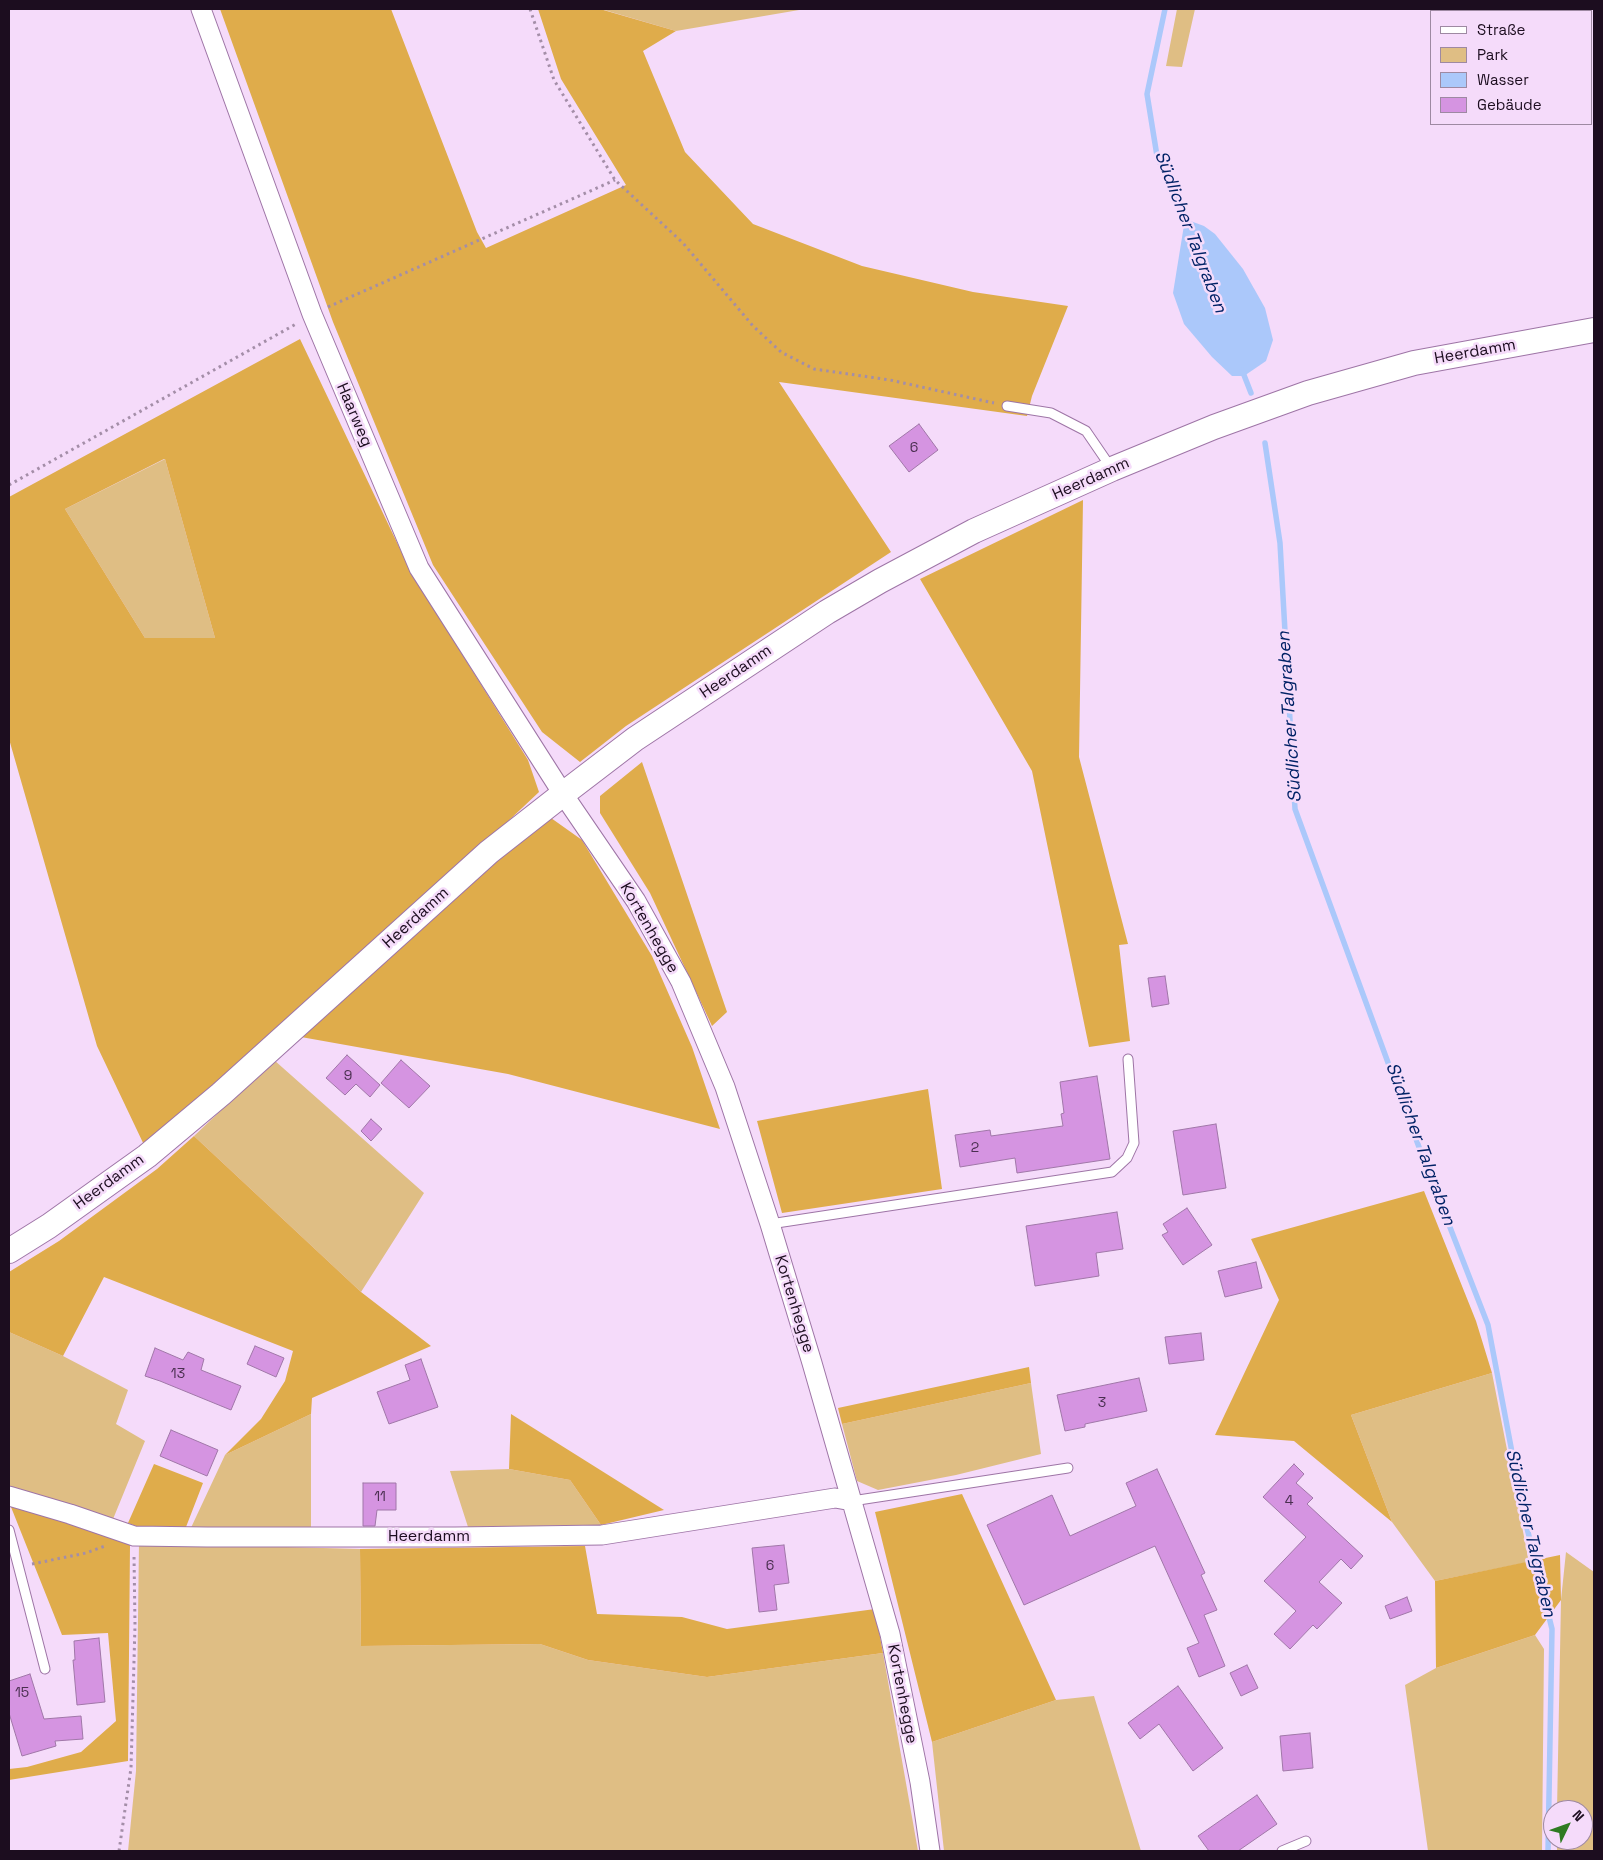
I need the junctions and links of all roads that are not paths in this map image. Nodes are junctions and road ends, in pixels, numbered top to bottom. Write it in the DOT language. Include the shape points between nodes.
graph roads {
  1 [pos="201,9"];
  2 [pos="1594,330"];
  3 [pos="1007,406"];
  4 [pos="1112,469"];
  5 [pos="563,794"];
  6 [pos="1128,1059"];
  7 [pos="770,1224"];
  8 [pos="9,1251"];
  9 [pos="1068,1468"];
  10 [pos="9,1496"];
  11 [pos="852,1501"];
  12 [pos="9,1530"];
  13 [pos="46,1669"];
  14 [pos="1306,1840"];
  15 [pos="930,1851"];
  16 [pos="1282,1851"];
  1 -- 5 [label="street, Haarweg" via="312,314 419,568"];
  2 -- 4 [label="street, Heerdamm" via="1414,363 1308,393"];
  3 -- 4 [label="lane" via="1051,413 1086,431"];
  4 -- 5 [label="street, Heerdamm" via="974,531 827,612 636,739"];
  5 -- 7 [label="street, Kortenhegge" via="636,901 681,982 725,1087"];
  5 -- 8 [label="street, Heerdamm" via="489,852 221,1094 147,1156"];
  6 -- 7 [label="lane" via="1134,1143 1127,1158 1112,1172"];
  7 -- 11 [label="street, Kortenhegge"];
  9 -- 11 [label="lane"];
  10 -- 11 [label="street, Heerdamm" via="134,1536 602,1535 835,1498"];
  11 -- 15 [label="street, Kortenhegge" via="890,1634 920,1782"];
  12 -- 13 [label="lane"];
  14 -- 16 [label="lane"];
}
